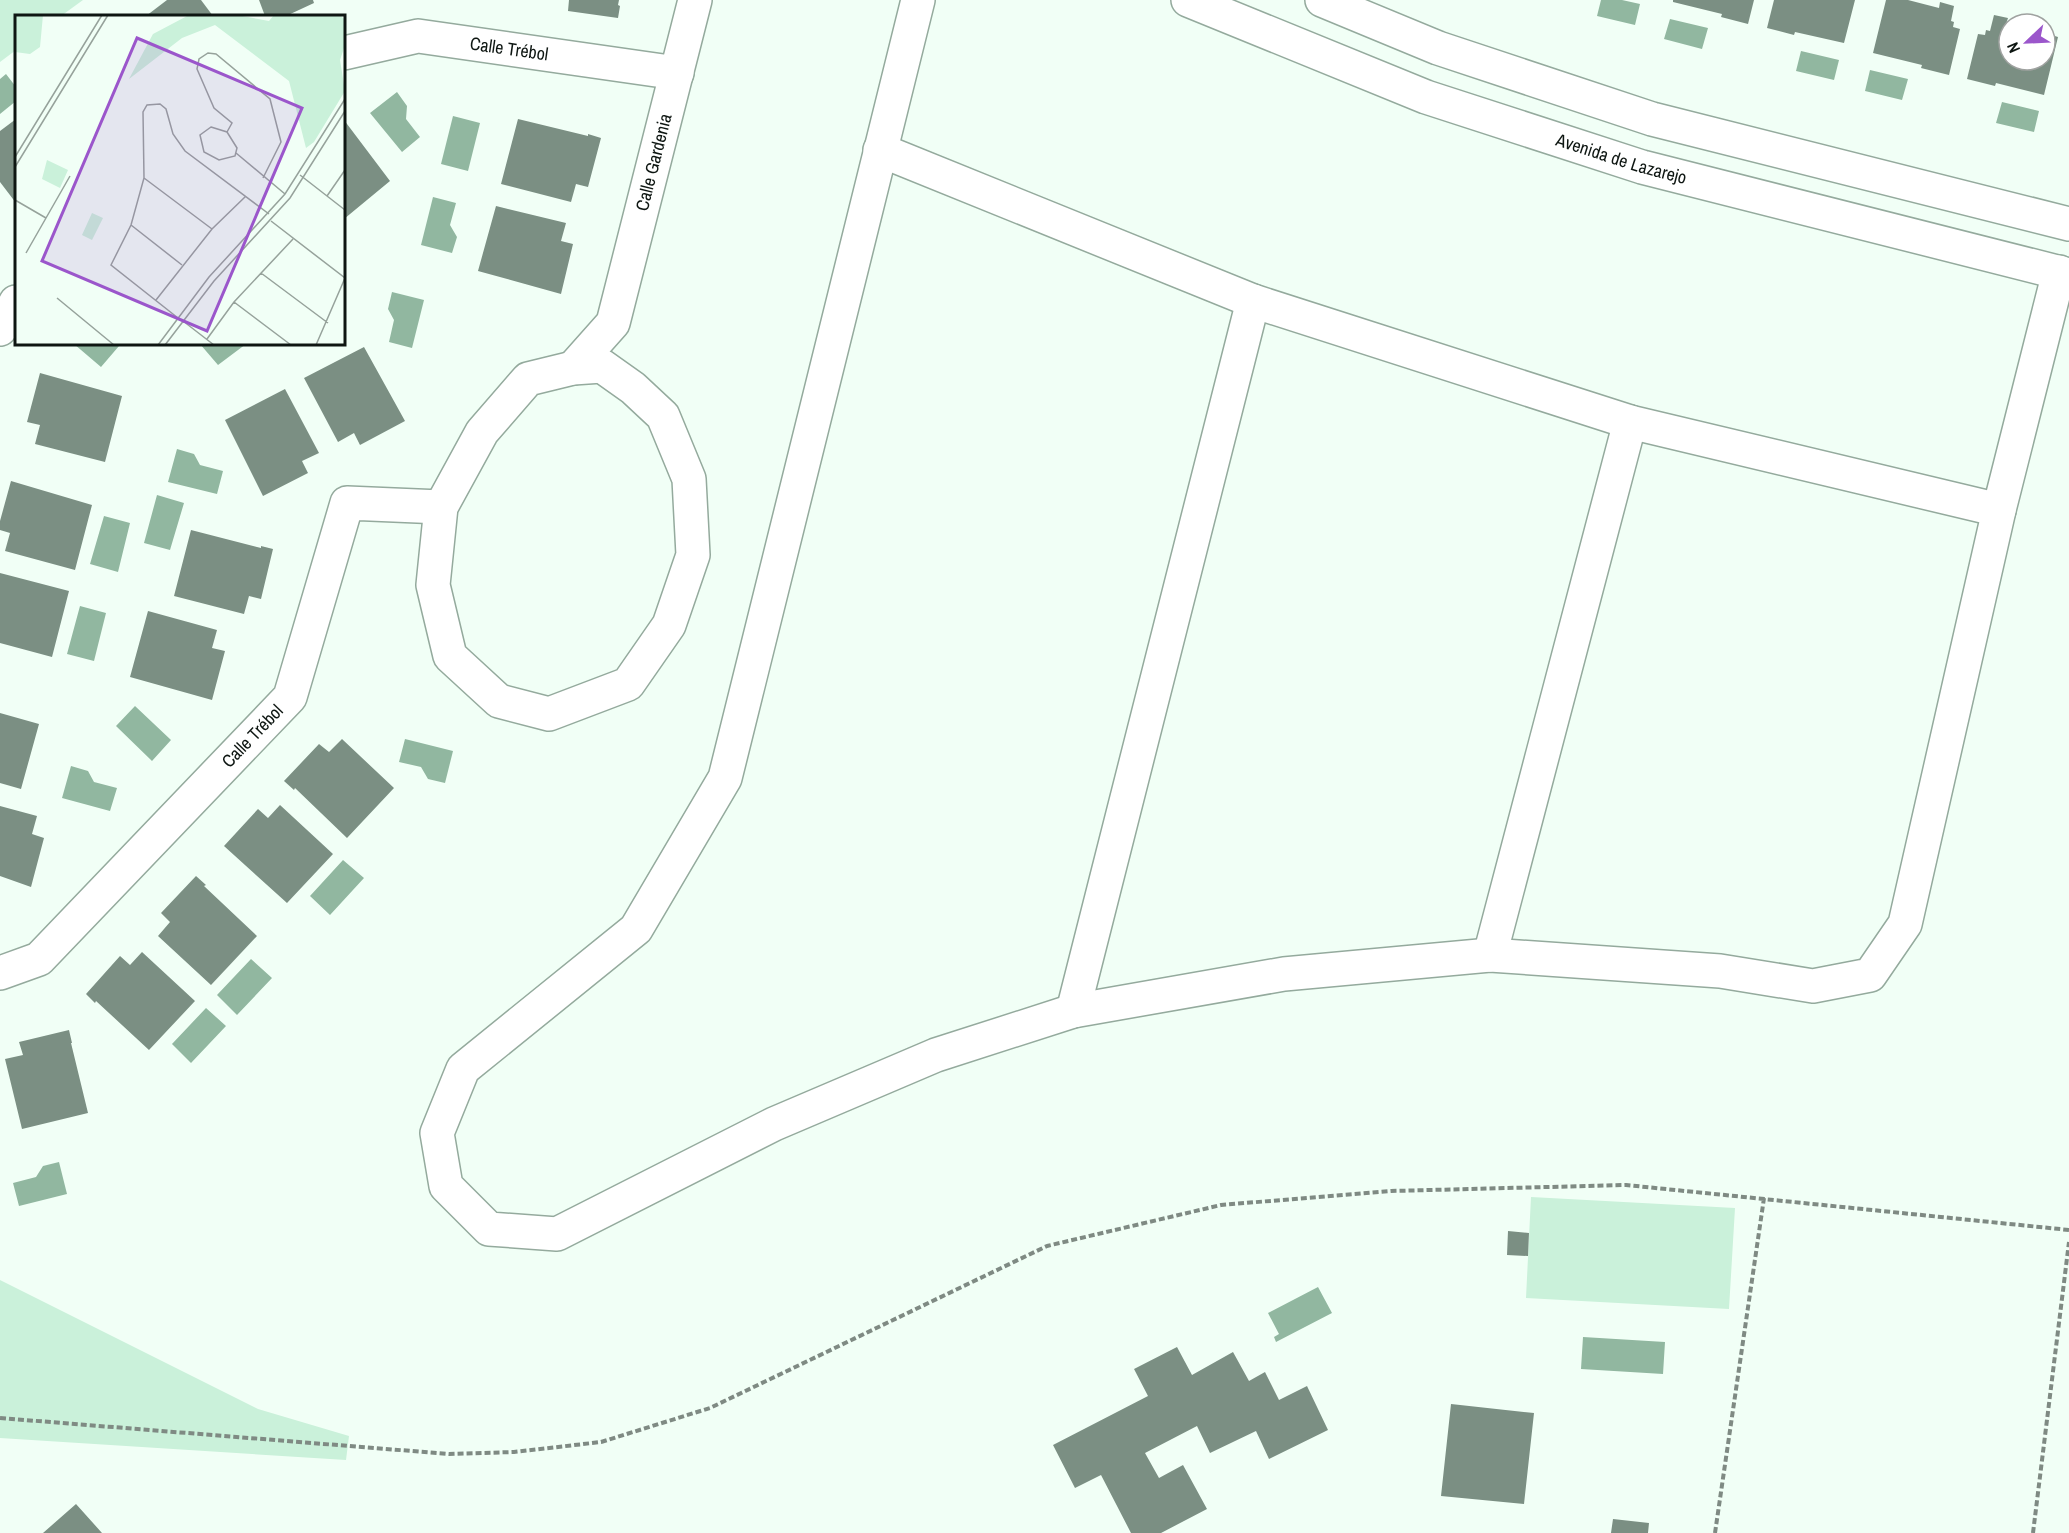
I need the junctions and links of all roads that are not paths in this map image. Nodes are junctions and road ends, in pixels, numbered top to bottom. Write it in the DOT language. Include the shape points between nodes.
graph roads {
  1 [pos="695,0"];
  2 [pos="918,0"];
  3 [pos="1188,0"];
  4 [pos="1322,0"];
  5 [pos="345,53"];
  6 [pos="677,73"];
  7 [pos="880,150"];
  8 [pos="2069,224"];
  9 [pos="2064,274"];
  10 [pos="1253,301"];
  11 [pos="15,304"];
  12 [pos="613,323"];
  13 [pos="0,329"];
  14 [pos="573,368"];
  15 [pos="633,388"];
  16 [pos="1630,422"];
  17 [pos="441,507"];
  18 [pos="1999,510"];
  19 [pos="1490,955"];
  20 [pos="0,973"];
  21 [pos="1073,1011"];
  1 -- 6 [label="street, Calle Gardenia"];
  2 -- 7 [label="street"];
  3 -- 9 [label="street, Avenida de Lazarejo" via="1426,98 1642,167"];
  4 -- 8 [label="street" via="1438,48 1652,119"];
  5 -- 6 [label="street, Calle Trébol" via="418,36"];
  6 -- 12 [label="street, Calle Gardenia"];
  7 -- 10 [label="street"];
  7 -- 21 [label="street" via="725,778 636,928 463,1069 437,1133 447,1186 489,1230 557,1234 774,1124 936,1055"];
  9 -- 18 [label="street"];
  10 -- 16 [label="street"];
  10 -- 21 [label="street"];
  11 -- 13 [label="street"];
  12 -- 14 [label="street, Calle Gardenia"];
  12 -- 15 [label="street"];
  14 -- 15 [label="street" via="602,366"];
  14 -- 17 [label="street" via="528,379 482,432"];
  15 -- 17 [label="street" via="663,416 689,479 693,555 669,625 628,684 549,714 499,701 450,656 433,585"];
  16 -- 18 [label="street"];
  16 -- 19 [label="street"];
  17 -- 20 [label="street, Calle Trébol" via="347,503 290,697 39,959"];
  18 -- 19 [label="street" via="1905,924 1870,975 1813,986 1720,971"];
  19 -- 21 [label="street" via="1284,974"];
}
